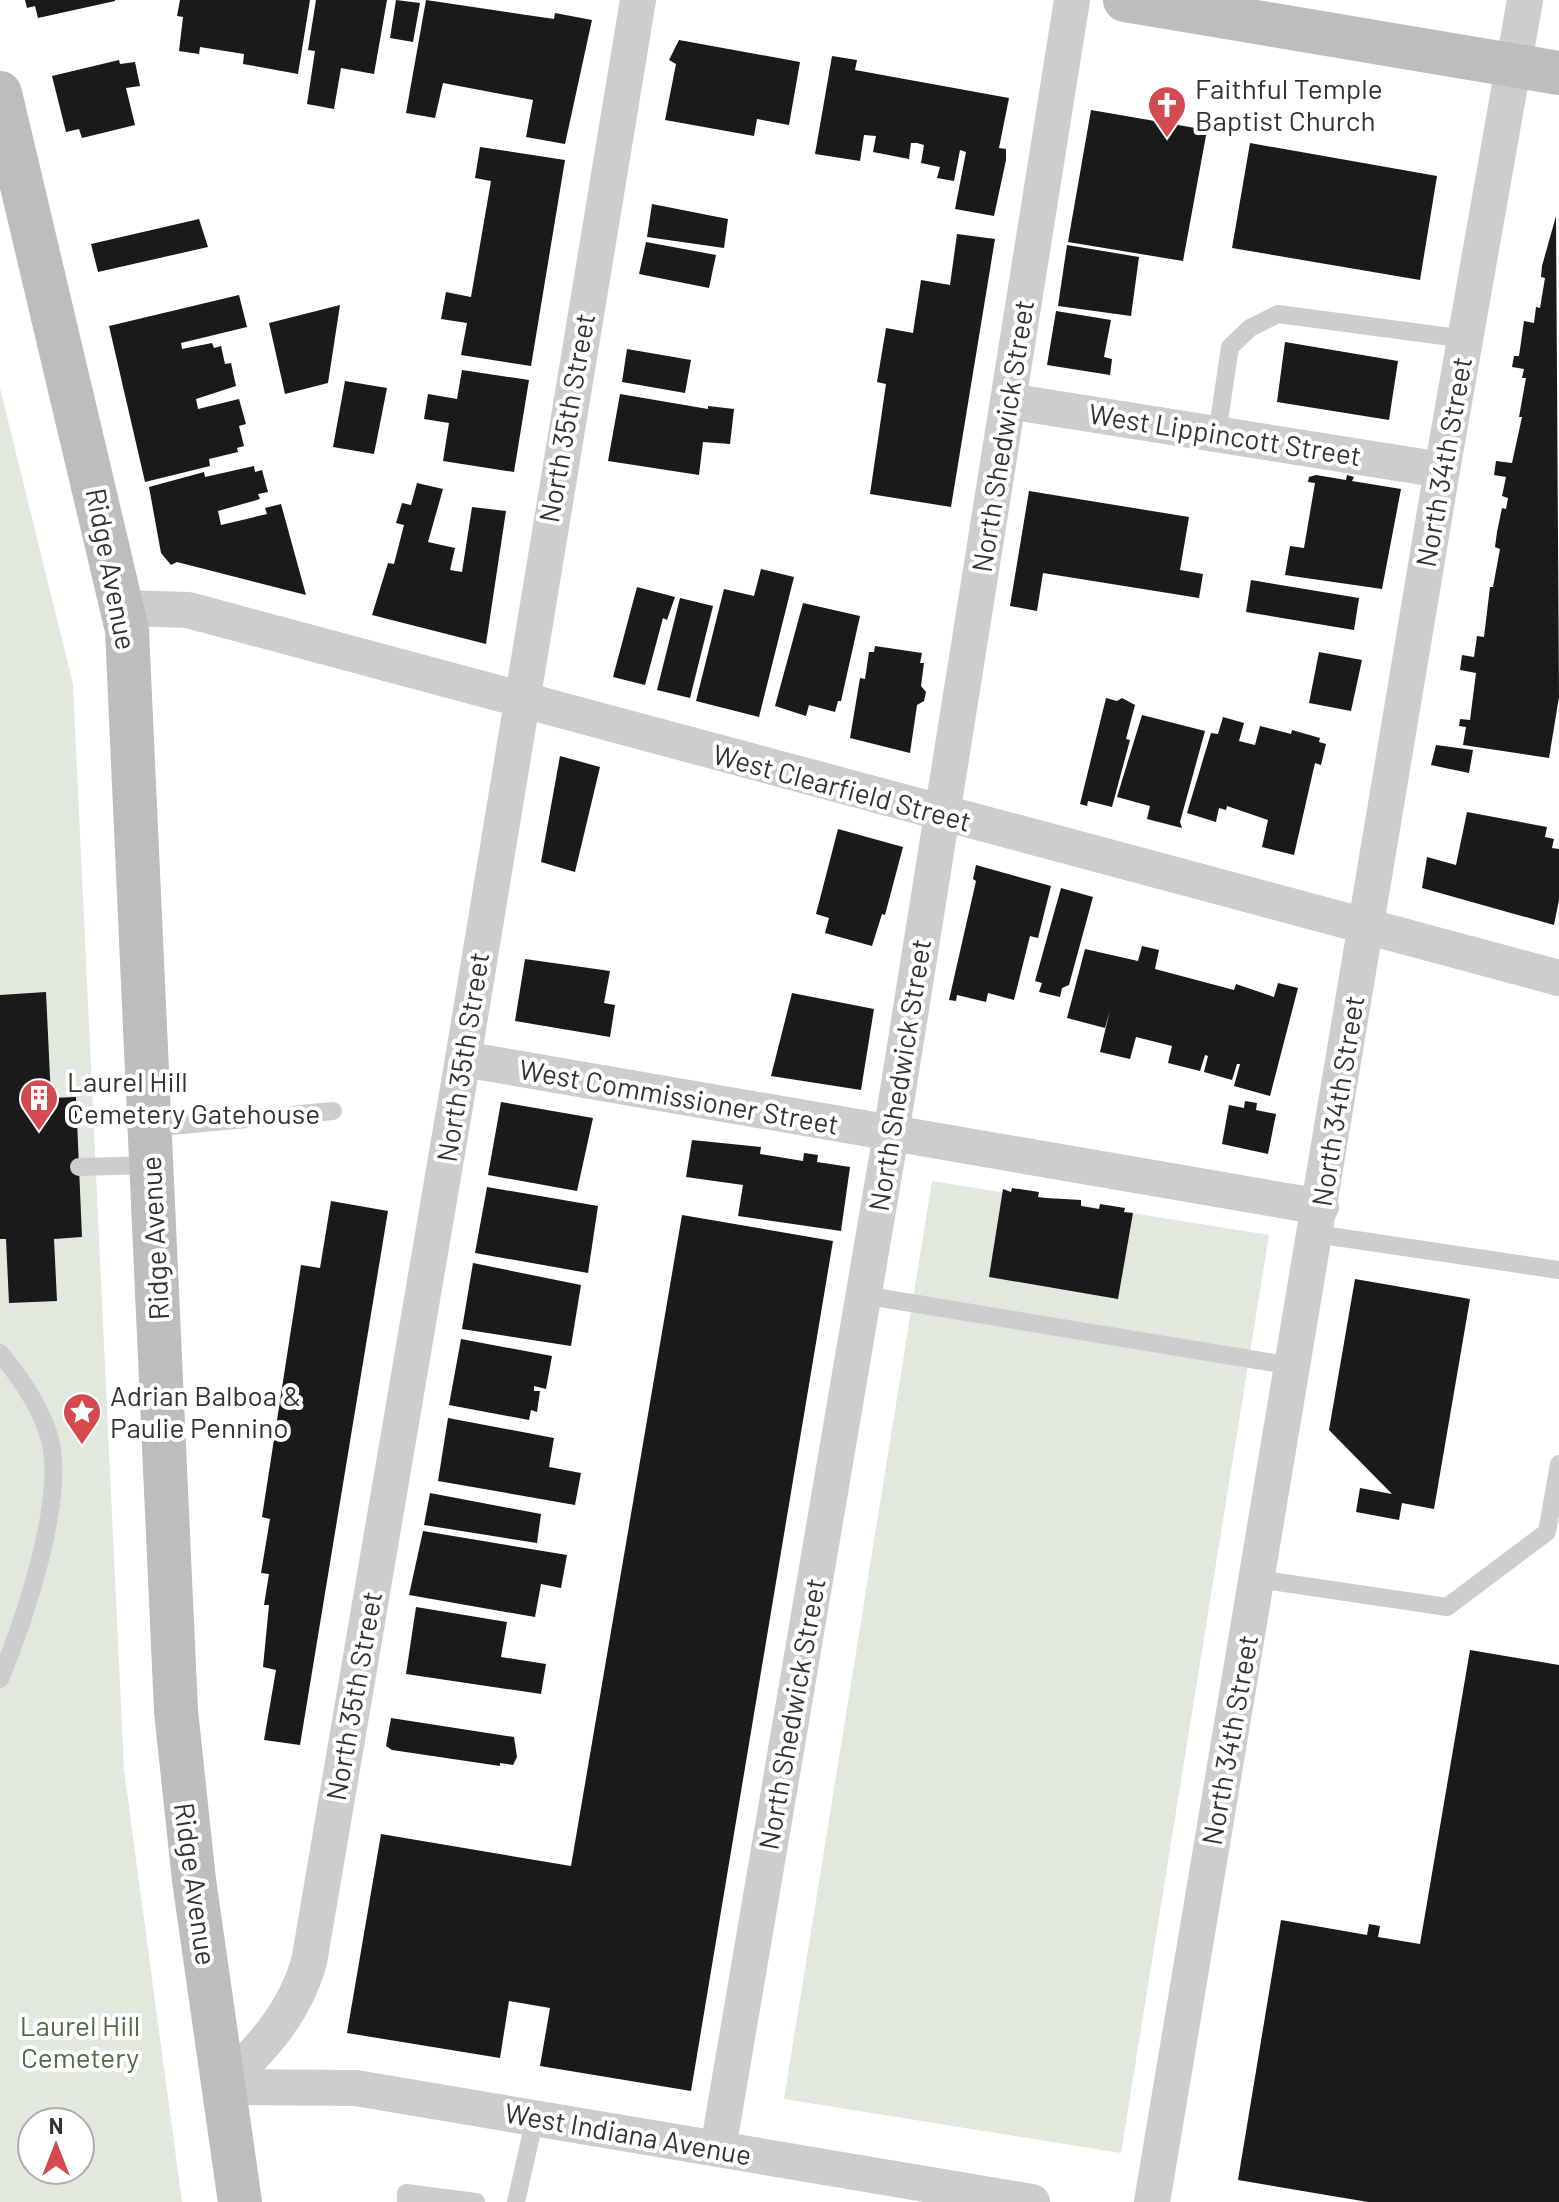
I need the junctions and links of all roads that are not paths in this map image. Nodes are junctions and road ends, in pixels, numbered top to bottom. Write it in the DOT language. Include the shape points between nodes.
graph roads {
  1 [pos="638,0"];
  2 [pos="1072,0"];
  3 [pos="1125,0"];
  4 [pos="1525,0"];
  5 [pos="1515,66"];
  6 [pos="1559,73"];
  7 [pos="0,93"];
  8 [pos="1466,339"];
  9 [pos="1008,401"];
  10 [pos="1217,434"];
  11 [pos="1442,470"];
  12 [pos="124,608"];
  13 [pos="520,700"];
  14 [pos="943,816"];
  15 [pos="1366,928"];
  16 [pos="1559,978"];
  17 [pos="463,1059"];
  18 [pos="333,1111"];
  19 [pos="891,1134"];
  20 [pos="151,1146"];
  21 [pos="79,1167"];
  22 [pos="1318,1220"];
  23 [pos="1559,1270"];
  24 [pos="863,1295"];
  25 [pos="0,1353"];
  26 [pos="1293,1366"];
  27 [pos="1559,1464"];
  28 [pos="1257,1579"];
  29 [pos="0,1679"];
  30 [pos="223,2087"];
  31 [pos="535,2118"];
  32 [pos="718,2149"];
  33 [pos="240,2202"];
  34 [pos="406,2202"];
  35 [pos="476,2202"];
  36 [pos="516,2202"];
  37 [pos="1032,2202"];
  38 [pos="1152,2202"];
  1 -- 13 [label="street, North 35th Street"];
  2 -- 9 [label="street, North Shedwick Street"];
  3 -- 5 [label="main road"];
  4 -- 5 [label="street, North 34th Street"];
  5 -- 6 [label="main road"];
  5 -- 8 [label="street, North 34th Street"];
  7 -- 12 [label="main road, Ridge Avenue"];
  8 -- 10 [label="lane" via="1278,314 1250,328 1230,347"];
  8 -- 11 [label="street, North 34th Street"];
  9 -- 10 [label="street, West Lippincott Street"];
  9 -- 14 [label="street, North Shedwick Street"];
  10 -- 11 [label="street, West Lippincott Street"];
  11 -- 15 [label="street, North 34th Street"];
  12 -- 13 [label="street, West Clearfield Street" via="188,610"];
  12 -- 20 [label="main road, Ridge Avenue"];
  13 -- 14 [label="street, West Clearfield Street"];
  13 -- 17 [label="street, North 35th Street"];
  14 -- 15 [label="street, West Clearfield Street"];
  14 -- 19 [label="street, North Shedwick Street"];
  15 -- 16 [label="street, West Clearfield Street"];
  15 -- 22 [label="street, North 34th Street"];
  17 -- 19 [label="street, West Commissioner Street"];
  17 -- 30 [label="street, North 35th Street" via="309,1962 287,2017"];
  18 -- 20 [label="lane"];
  19 -- 22 [label="street, West Commissioner Street"];
  19 -- 24 [label="street, North Shedwick Street"];
  20 -- 21 [label="lane"];
  20 -- 30 [label="main road, Ridge Avenue" via="180,1763"];
  22 -- 23 [label="lane"];
  22 -- 26 [label="street, North 34th Street"];
  24 -- 26 [label="lane"];
  24 -- 32 [label="street, North Shedwick Street"];
  25 -- 29 [label="lane" via="33,1396 52,1455 43,1542"];
  26 -- 28 [label="street, North 34th Street"];
  27 -- 28 [label="lane" via="1547,1532 1447,1607"];
  28 -- 38 [label="street, North 34th Street"];
  30 -- 31 [label="street, West Indiana Avenue" via="345,2087"];
  30 -- 33 [label="main road, Ridge Avenue"];
  31 -- 32 [label="street, West Indiana Avenue"];
  31 -- 36 [label="lane"];
  32 -- 37 [label="street, West Indiana Avenue"];
  34 -- 35 [label="lane" via="406,2193"];
}
